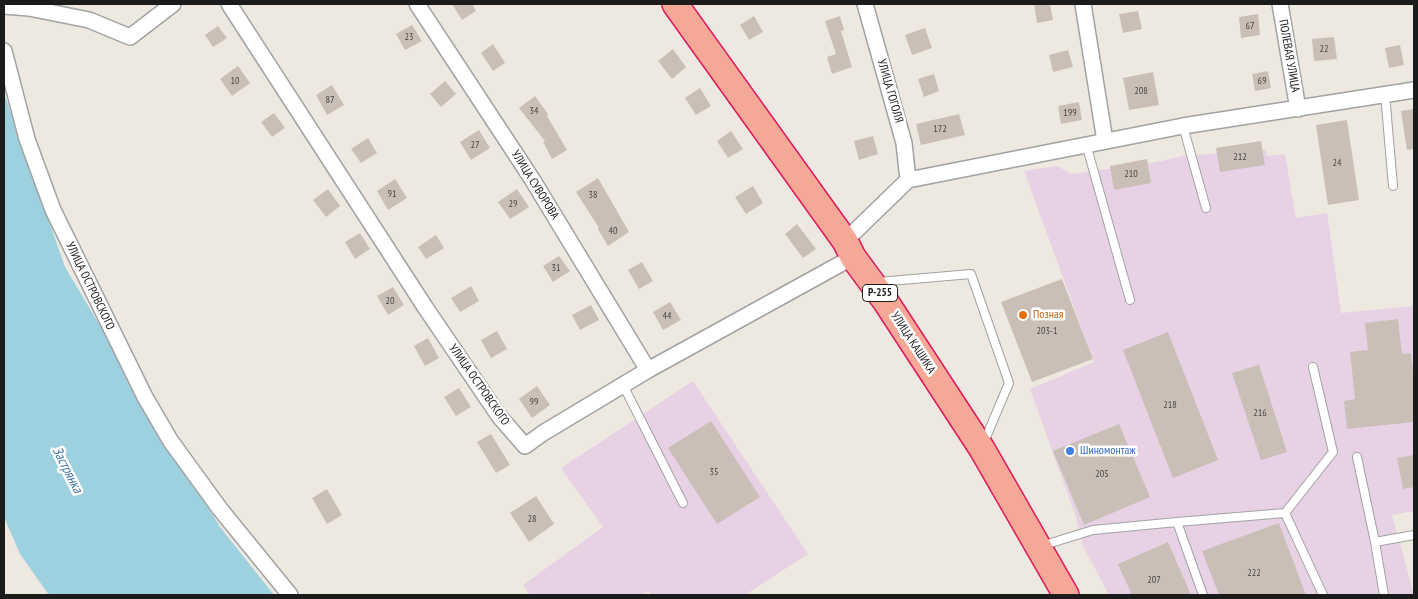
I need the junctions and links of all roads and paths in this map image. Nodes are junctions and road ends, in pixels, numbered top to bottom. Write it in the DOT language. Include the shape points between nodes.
graph roads {
  1 [pos="173,4"];
  2 [pos="229,4"];
  3 [pos="417,4"];
  4 [pos="674,4"];
  5 [pos="865,4"];
  6 [pos="1083,4"];
  7 [pos="1280,4"];
  8 [pos="4,6"];
  9 [pos="4,52"];
  10 [pos="1414,90"];
  11 [pos="1385,94"];
  12 [pos="1298,109"];
  13 [pos="1183,126"];
  14 [pos="1105,141"];
  15 [pos="1086,144"];
  16 [pos="908,180"];
  17 [pos="1393,186"];
  18 [pos="1206,208"];
  19 [pos="849,249"];
  20 [pos="872,283"];
  21 [pos="1130,300"];
  22 [pos="1313,367"];
  23 [pos="648,370"];
  24 [pos="623,385"];
  25 [pos="982,449"];
  26 [pos="1357,458"];
  27 [pos="683,503"];
  28 [pos="1285,513"];
  29 [pos="1177,522"];
  30 [pos="1414,535"];
  31 [pos="1374,542"];
  32 [pos="1039,546"];
  33 [pos="290,595"];
  34 [pos="1066,595"];
  35 [pos="1203,595"];
  36 [pos="1323,595"];
  37 [pos="1384,595"];
  1 -- 8 [label="street" via="130,37 88,20"];
  2 -- 24 [label="street, УЛИЦА ОСТРОВСКОГО" via="430,315 499,416 526,446"];
  3 -- 23 [label="street, УЛИЦА СУВОРОВА" via="532,179"];
  4 -- 19 [label="highway, УЛИЦА КАШИКА / Р-255"];
  5 -- 16 [label="street, УЛИЦА ГОГОЛЯ" via="904,143"];
  6 -- 14 [label="street"];
  7 -- 12 [label="street, ПОЛЕВАЯ УЛИЦА"];
  9 -- 33 [label="street, УЛИЦА ОСТРОВСКОГО" via="27,139 53,210 145,397 170,440 220,509"];
  10 -- 11 [label="street"];
  11 -- 12 [label="street"];
  11 -- 17 [label="lane"];
  12 -- 13 [label="street"];
  13 -- 14 [label="street"];
  13 -- 18 [label="lane"];
  14 -- 15 [label="street"];
  15 -- 16 [label="street"];
  15 -- 21 [label="lane"];
  16 -- 19 [label="street, УЛИЦА ОСТРОВСКОГО"];
  19 -- 20 [label="highway, УЛИЦА КАШИКА / Р-255"];
  19 -- 23 [label="street, УЛИЦА ОСТРОВСКОГО"];
  20 -- 25 [label="highway, УЛИЦА КАШИКА / Р-255"];
  20 -- 25 [label="lane" via="972,274 1009,382"];
  22 -- 28 [label="lane" via="1333,452"];
  23 -- 24 [label="street, УЛИЦА ОСТРОВСКОГО"];
  24 -- 27 [label="lane"];
  25 -- 32 [label="highway, УЛИЦА КАШИКА / Р-255"];
  26 -- 31 [label="lane"];
  28 -- 29 [label="lane"];
  28 -- 36 [label="lane"];
  29 -- 32 [label="lane" via="1093,530"];
  29 -- 35 [label="lane"];
  30 -- 31 [label="lane"];
  31 -- 37 [label="lane"];
  32 -- 34 [label="highway, УЛИЦА КАШИКА / Р-255"];
}
